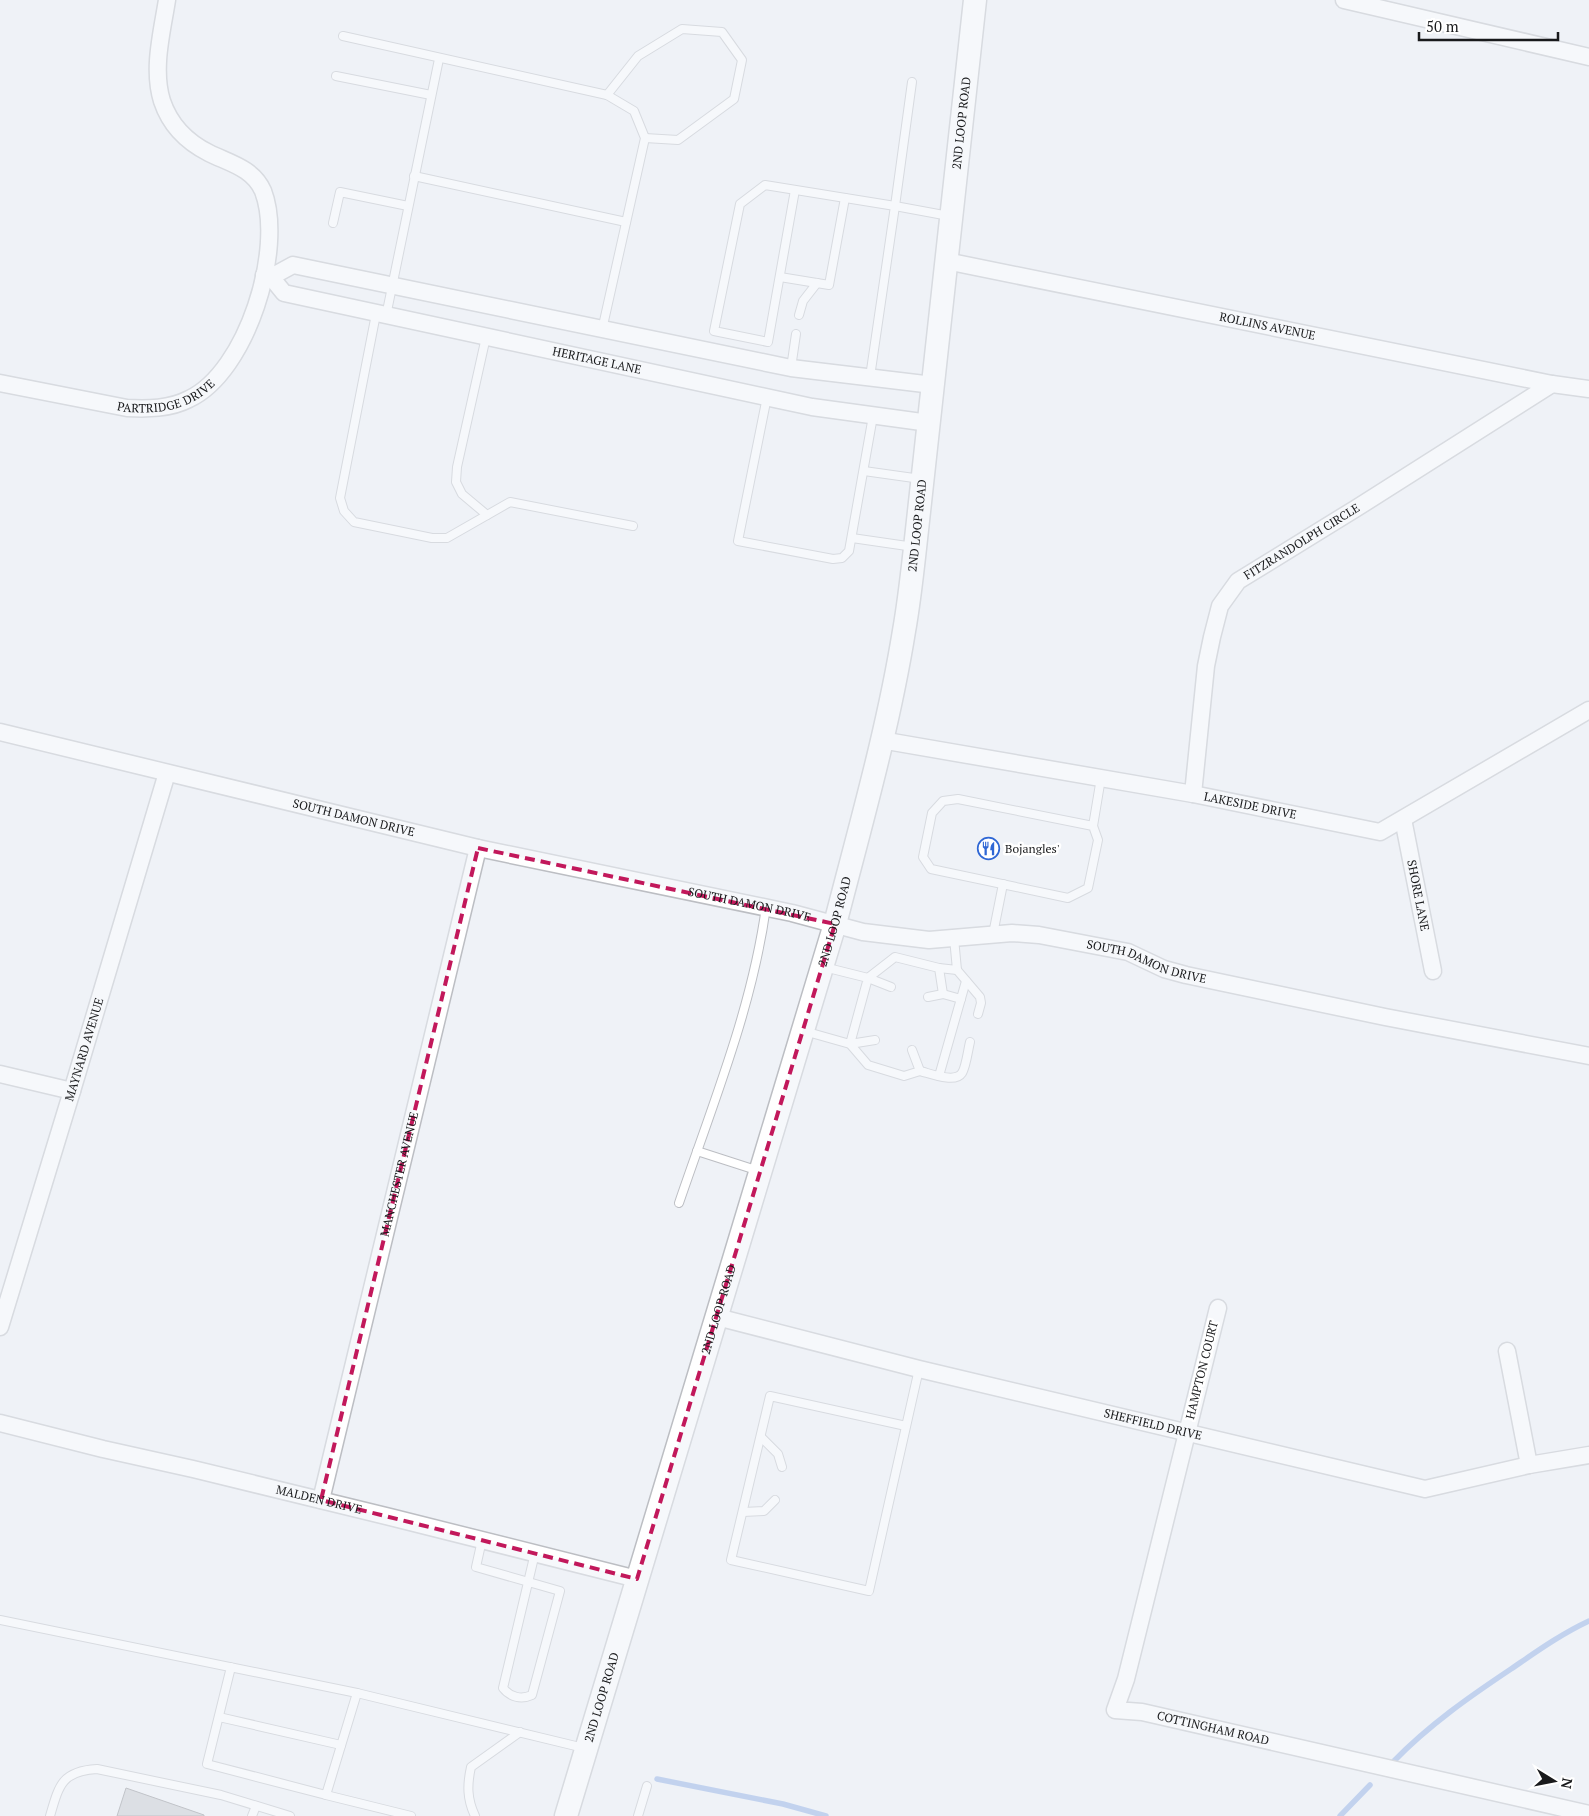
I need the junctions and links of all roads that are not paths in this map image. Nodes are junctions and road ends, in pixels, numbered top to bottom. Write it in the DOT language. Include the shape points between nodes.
graph roads {
  1 [pos="167,0"];
  2 [pos="975,0"];
  3 [pos="1344,0"];
  4 [pos="343,36"];
  5 [pos="1589,57"];
  6 [pos="439,59"];
  7 [pos="336,76"];
  8 [pos="912,82"];
  9 [pos="431,95"];
  10 [pos="607,96"];
  11 [pos="645,138"];
  12 [pos="414,176"];
  13 [pos="795,190"];
  14 [pos="845,198"];
  15 [pos="408,206"];
  16 [pos="895,206"];
  17 [pos="951,216"];
  18 [pos="626,222"];
  19 [pos="333,223"];
  20 [pos="946,261"];
  21 [pos="268,276"];
  22 [pos="780,277"];
  23 [pos="818,283"];
  24 [pos="392,285"];
  25 [pos="381,315"];
  26 [pos="799,315"];
  27 [pos="602,330"];
  28 [pos="796,334"];
  29 [pos="486,337"];
  30 [pos="712,341"];
  31 [pos="791,368"];
  32 [pos="870,377"];
  33 [pos="0,383"];
  34 [pos="933,384"];
  35 [pos="1552,384"];
  36 [pos="1589,389"];
  37 [pos="767,397"];
  38 [pos="873,416"];
  39 [pos="929,423"];
  40 [pos="864,471"];
  41 [pos="923,480"];
  42 [pos="487,515"];
  43 [pos="633,526"];
  44 [pos="852,538"];
  45 [pos="915,548"];
  46 [pos="1589,710"];
  47 [pos="0,732"];
  48 [pos="881,740"];
  49 [pos="167,772"];
  50 [pos="1101,778"];
  51 [pos="1193,794"];
  52 [pos="1403,819"];
  53 [pos="1093,826"];
  54 [pos="478,848"];
  55 [pos="1003,884"];
  56 [pos="766,907"];
  57 [pos="835,924"];
  58 [pos="993,934"];
  59 [pos="954,937"];
  60 [pos="822,966"];
  61 [pos="939,968"];
  62 [pos="957,970"];
  63 [pos="1432,971"];
  64 [pos="868,978"];
  65 [pos="966,982"];
  66 [pos="891,987"];
  67 [pos="943,994"];
  68 [pos="928,997"];
  69 [pos="961,1000"];
  70 [pos="978,1014"];
  71 [pos="802,1030"];
  72 [pos="875,1040"];
  73 [pos="970,1042"];
  74 [pos="850,1044"];
  75 [pos="912,1050"];
  76 [pos="1589,1056"];
  77 [pos="920,1071"];
  78 [pos="0,1074"];
  79 [pos="939,1076"];
  80 [pos="72,1091"];
  81 [pos="696,1151"];
  82 [pos="760,1172"];
  83 [pos="679,1203"];
  84 [pos="1218,1308"];
  85 [pos="717,1317"];
  86 [pos="0,1327"];
  87 [pos="1507,1351"];
  88 [pos="919,1370"];
  89 [pos="0,1423"];
  90 [pos="906,1426"];
  91 [pos="1186,1433"];
  92 [pos="761,1437"];
  93 [pos="1589,1455"];
  94 [pos="1529,1465"];
  95 [pos="782,1468"];
  96 [pos="320,1500"];
  97 [pos="775,1500"];
  98 [pos="743,1512"];
  99 [pos="482,1540"];
  100 [pos="535,1553"];
  101 [pos="637,1579"];
  102 [pos="529,1581"];
  103 [pos="0,1620"];
  104 [pos="231,1667"];
  105 [pos="357,1693"];
  106 [pos="219,1716"];
  107 [pos="520,1732"];
  108 [pos="340,1745"];
  109 [pos="586,1748"];
  110 [pos="648,1786"];
  111 [pos="326,1795"];
  112 [pos="256,1806"];
  113 [pos="1589,1814"];
  114 [pos="50,1816"];
  115 [pos="252,1816"];
  116 [pos="290,1816"];
  117 [pos="411,1816"];
  118 [pos="475,1816"];
  119 [pos="566,1816"];
  120 [pos="638,1816"];
  1 -- 21 [label="street, PARTRIDGE DRIVE" via="158,70 162,100 180,133 208,153 245,170 262,189 270,222"];
  2 -- 17 [label="main road, 2ND LOOP ROAD"];
  3 -- 5 [label="street"];
  4 -- 6 [label="lane"];
  6 -- 9 [label="lane"];
  6 -- 10 [label="lane"];
  7 -- 9 [label="lane"];
  8 -- 16 [label="lane"];
  9 -- 12 [label="lane"];
  10 -- 11 [label="lane" via="634,111"];
  10 -- 11 [label="lane" via="638,56 682,29 722,32 742,60 734,99 678,140"];
  11 -- 18 [label="lane"];
  12 -- 15 [label="lane"];
  12 -- 18 [label="lane"];
  13 -- 14 [label="lane"];
  13 -- 22 [label="lane"];
  13 -- 30 [label="lane" via="765,185 740,204"];
  14 -- 16 [label="lane"];
  14 -- 23 [label="lane" via="829,285"];
  15 -- 19 [label="lane" via="340,192"];
  15 -- 24 [label="lane"];
  16 -- 17 [label="lane"];
  16 -- 32 [label="lane"];
  17 -- 20 [label="main road, 2ND LOOP ROAD"];
  18 -- 27 [label="lane"];
  20 -- 34 [label="main road, 2ND LOOP ROAD"];
  20 -- 35 [label="street, ROLLINS AVENUE"];
  21 -- 24 [label="street" via="293,265"];
  21 -- 25 [label="street, HERITAGE LANE" via="284,293"];
  21 -- 33 [label="street, PARTRIDGE DRIVE" via="239,347 227,366 204,390 176,405 126,408"];
  22 -- 23 [label="lane"];
  22 -- 30 [label="lane" via="768,342"];
  23 -- 26 [label="lane" via="803,301"];
  24 -- 25 [label="lane"];
  24 -- 27 [label="street"];
  25 -- 29 [label="street, HERITAGE LANE"];
  25 -- 42 [label="lane" via="340,498 344,511 354,522 432,538 447,538"];
  27 -- 30 [label="street"];
  28 -- 31 [label="lane"];
  29 -- 37 [label="street, HERITAGE LANE"];
  29 -- 42 [label="lane" via="456,482 462,494"];
  30 -- 31 [label="street"];
  31 -- 32 [label="street"];
  32 -- 34 [label="street"];
  34 -- 39 [label="main road, 2ND LOOP ROAD"];
  35 -- 36 [label="street, ROLLINS AVENUE"];
  35 -- 51 [label="street, FITZRANDOLPH CIRCLE" via="1238,581 1220,606 1212,637"];
  37 -- 38 [label="street, HERITAGE LANE"];
  37 -- 44 [label="lane" via="738,541 833,559 842,558"];
  38 -- 39 [label="street, HERITAGE LANE"];
  38 -- 40 [label="lane"];
  39 -- 41 [label="main road, 2ND LOOP ROAD"];
  40 -- 41 [label="lane"];
  40 -- 44 [label="lane"];
  41 -- 45 [label="main road, 2ND LOOP ROAD"];
  42 -- 43 [label="lane" via="510,502"];
  44 -- 45 [label="lane"];
  45 -- 48 [label="main road, 2ND LOOP ROAD" via="904,632"];
  46 -- 52 [label="street, LAKESIDE DRIVE"];
  47 -- 49 [label="street, SOUTH DAMON DRIVE"];
  48 -- 50 [label="street, LAKESIDE DRIVE"];
  48 -- 57 [label="main road, 2ND LOOP ROAD"];
  49 -- 54 [label="street, SOUTH DAMON DRIVE"];
  49 -- 80 [label="street, MAYNARD AVENUE"];
  50 -- 51 [label="street, LAKESIDE DRIVE"];
  50 -- 53 [label="lane"];
  51 -- 52 [label="street, LAKESIDE DRIVE" via="1380,832"];
  52 -- 63 [label="street, SHORE LANE"];
  53 -- 55 [label="lane" via="1098,840 1088,888 1068,898"];
  53 -- 55 [label="lane" via="958,799 943,801 932,813 923,857 931,869"];
  54 -- 56 [label="street, SOUTH DAMON DRIVE"];
  54 -- 96 [label="street, MANCHESTER AVENUE"];
  55 -- 58 [label="lane"];
  56 -- 57 [label="street, SOUTH DAMON DRIVE"];
  56 -- 81 [label="lane" via="753,978"];
  57 -- 59 [label="street, SOUTH DAMON DRIVE" via="897,937 929,940"];
  57 -- 60 [label="main road, 2ND LOOP ROAD"];
  58 -- 59 [label="street, SOUTH DAMON DRIVE"];
  58 -- 76 [label="street, SOUTH DAMON DRIVE" via="1039,935 1128,952 1164,969 1186,975"];
  59 -- 62 [label="lane"];
  60 -- 64 [label="lane"];
  60 -- 71 [label="main road, 2ND LOOP ROAD"];
  61 -- 62 [label="lane"];
  61 -- 64 [label="lane" via="895,957"];
  61 -- 67 [label="lane"];
  62 -- 65 [label="lane"];
  64 -- 66 [label="lane"];
  64 -- 74 [label="lane"];
  65 -- 69 [label="lane"];
  65 -- 70 [label="lane" via="980,997"];
  67 -- 68 [label="lane"];
  67 -- 69 [label="lane"];
  69 -- 79 [label="lane"];
  71 -- 74 [label="lane"];
  71 -- 82 [label="main road, 2ND LOOP ROAD"];
  72 -- 74 [label="lane"];
  73 -- 79 [label="lane" via="962,1074 948,1078"];
  74 -- 77 [label="lane" via="868,1065 904,1076"];
  75 -- 77 [label="lane"];
  77 -- 79 [label="lane"];
  78 -- 80 [label="street"];
  80 -- 86 [label="street, MAYNARD AVENUE"];
  81 -- 82 [label="lane"];
  81 -- 83 [label="lane"];
  82 -- 85 [label="main road, 2ND LOOP ROAD"];
  84 -- 91 [label="street, HAMPTON COURT"];
  85 -- 88 [label="street, SHEFFIELD DRIVE"];
  85 -- 101 [label="main road, 2ND LOOP ROAD"];
  87 -- 94 [label="street"];
  88 -- 90 [label="lane"];
  88 -- 91 [label="street, SHEFFIELD DRIVE"];
  89 -- 96 [label="street, MALDEN DRIVE"];
  90 -- 92 [label="lane" via="770,1396"];
  90 -- 98 [label="lane" via="869,1591 731,1560"];
  91 -- 94 [label="street, SHEFFIELD DRIVE" via="1425,1489"];
  91 -- 113 [label="street, COTTINGHAM ROAD" via="1126,1679 1115,1710 1142,1712"];
  92 -- 95 [label="lane" via="778,1454"];
  92 -- 98 [label="lane"];
  93 -- 94 [label="street, SHEFFIELD DRIVE"];
  96 -- 99 [label="street, MALDEN DRIVE"];
  97 -- 98 [label="lane" via="764,1511"];
  99 -- 100 [label="street, MALDEN DRIVE"];
  99 -- 102 [label="lane" via="476,1567"];
  100 -- 101 [label="street, MALDEN DRIVE"];
  100 -- 102 [label="lane"];
  101 -- 109 [label="main road, 2ND LOOP ROAD"];
  102 -- 102 [label="lane" via="503,1688 509,1695 525,1698 532,1695 560,1591"];
  103 -- 104 [label="lane"];
  104 -- 105 [label="lane"];
  104 -- 106 [label="lane"];
  105 -- 107 [label="lane"];
  105 -- 108 [label="lane"];
  106 -- 108 [label="lane"];
  106 -- 111 [label="lane" via="207,1764"];
  107 -- 109 [label="lane"];
  107 -- 118 [label="lane" via="470,1767 467,1786"];
  108 -- 111 [label="lane"];
  109 -- 119 [label="main road, 2ND LOOP ROAD"];
  110 -- 120 [label="lane"];
  111 -- 117 [label="lane"];
  112 -- 114 [label="lane" via="221,1795 97,1769 69,1775 56,1794"];
  112 -- 115 [label="lane"];
  112 -- 116 [label="lane"];
}
